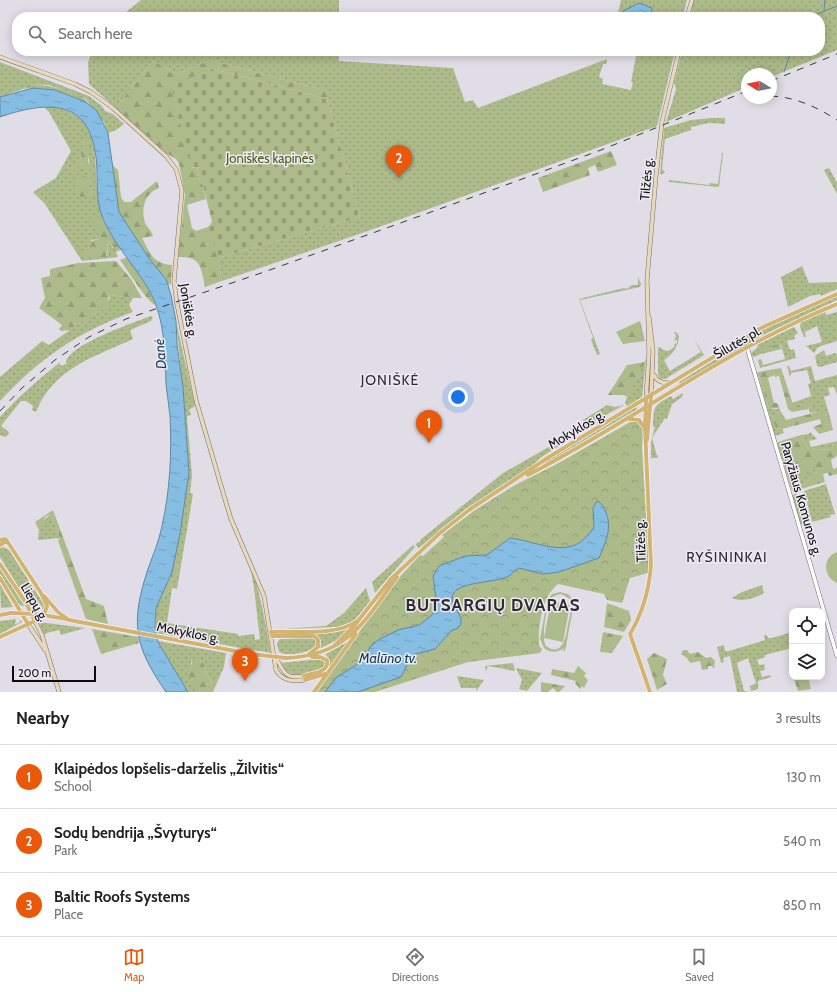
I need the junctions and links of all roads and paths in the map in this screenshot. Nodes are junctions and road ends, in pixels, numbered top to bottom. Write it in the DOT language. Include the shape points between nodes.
graph roads {
  1 [pos="692,0"];
  2 [pos="688,12"];
  3 [pos="678,56"];
  4 [pos="0,57"];
  5 [pos="837,294"];
  6 [pos="837,304"];
  7 [pos="648,310"];
  8 [pos="747,348"];
  9 [pos="654,374"];
  10 [pos="670,383"];
  11 [pos="651,396"];
  12 [pos="646,399"];
  13 [pos="651,405"];
  14 [pos="645,409"];
  15 [pos="626,419"];
  16 [pos="645,427"];
  17 [pos="646,444"];
  18 [pos="512,483"];
  19 [pos="0,540"];
  20 [pos="7,541"];
  21 [pos="0,545"];
  22 [pos="0,564"];
  23 [pos="403,568"];
  24 [pos="0,578"];
  25 [pos="41,593"];
  26 [pos="375,598"];
  27 [pos="380,601"];
  28 [pos="0,615"];
  29 [pos="41,615"];
  30 [pos="360,618"];
  31 [pos="69,620"];
  32 [pos="35,621"];
  33 [pos="28,624"];
  34 [pos="361,626"];
  35 [pos="272,634"];
  36 [pos="0,637"];
  37 [pos="335,645"];
  38 [pos="46,653"];
  39 [pos="837,656"];
  40 [pos="305,657"];
  41 [pos="328,673"];
  42 [pos="304,678"];
  43 [pos="59,692"];
  44 [pos="314,692"];
  45 [pos="650,692"];
  1 -- 2 [label="main road"];
  3 -- 7 [label="main road, Tilžės g." via="662,126 646,280"];
  4 -- 35 [label="main road, Joniškės g." via="92,92 166,156 176,170 182,198 174,289 196,400 231,519 262,590"];
  5 -- 10 [label="main road, Šilutės pl." via="761,328"];
  6 -- 8 [label="main road, Šilutės pl." via="782,328"];
  7 -- 9 [label="main road, Tilžės g."];
  7 -- 12 [label="main road, Tilžės g."];
  8 -- 13 [label="main road, Šilutės pl."];
  8 -- 39 [label="street, Paryžiaus Komunos g."];
  9 -- 10 [label="main road" via="661,382"];
  9 -- 11 [label="main road, Tilžės g."];
  10 -- 11 [label="main road, Šilutės pl."];
  11 -- 12 [label="main road, Mokyklos g."];
  11 -- 13 [label="main road, Tilžės g."];
  12 -- 14 [label="main road, Tilžės g."];
  12 -- 18 [label="main road, Mokyklos g." via="549,456"];
  13 -- 14 [label="main road, Mokyklos g."];
  13 -- 17 [label="main road, Tilžės g."];
  14 -- 15 [label="main road, Mokyklos g."];
  14 -- 16 [label="main road, Tilžės g."];
  15 -- 16 [label="main road" via="640,420"];
  15 -- 18 [label="main road, Mokyklos g." via="554,462"];
  16 -- 17 [label="main road, Tilžės g."];
  17 -- 45 [label="main road, Tilžės g." via="652,557 643,606 630,634"];
  18 -- 23 [label="main road, Mokyklos g." via="457,519"];
  19 -- 20 [label="main road"];
  20 -- 21 [label="main road"];
  20 -- 25 [label="main road"];
  22 -- 32 [label="main road, Liepų g."];
  23 -- 26 [label="main road, Mokyklos g."];
  23 -- 27 [label="main road, Mokyklos g."];
  24 -- 33 [label="main road, Liepų g."];
  25 -- 29 [label="main road" via="47,606 47,610"];
  25 -- 31 [label="main road"];
  26 -- 27 [label="main road"];
  26 -- 30 [label="main road, Mokyklos g."];
  27 -- 34 [label="main road, Mokyklos g."];
  28 -- 29 [label="main road, Mokyklos g., bridge"];
  29 -- 31 [label="main road, Mokyklos g."];
  30 -- 35 [label="main road" via="350,625 332,630"];
  30 -- 37 [label="main road, Mokyklos g."];
  31 -- 40 [label="main road, Mokyklos g., bridge" via="251,654 286,658"];
  32 -- 33 [label="main road"];
  32 -- 38 [label="main road, Liepų g." via="42,635"];
  33 -- 36 [label="main road"];
  33 -- 38 [label="main road, Liepų g."];
  34 -- 37 [label="main road, Mokyklos g." via="346,641"];
  34 -- 41 [label="main road"];
  35 -- 40 [label="main road" via="316,637 318,647"];
  35 -- 42 [label="main road, Joniškės g." via="275,667 281,676 292,682"];
  37 -- 40 [label="main road, Mokyklos g."];
  38 -- 43 [label="main road, Liepų g."];
  40 -- 42 [label="main road" via="324,658 328,663 324,670"];
  41 -- 42 [label="main road"];
  41 -- 44 [label="main road"];
}
